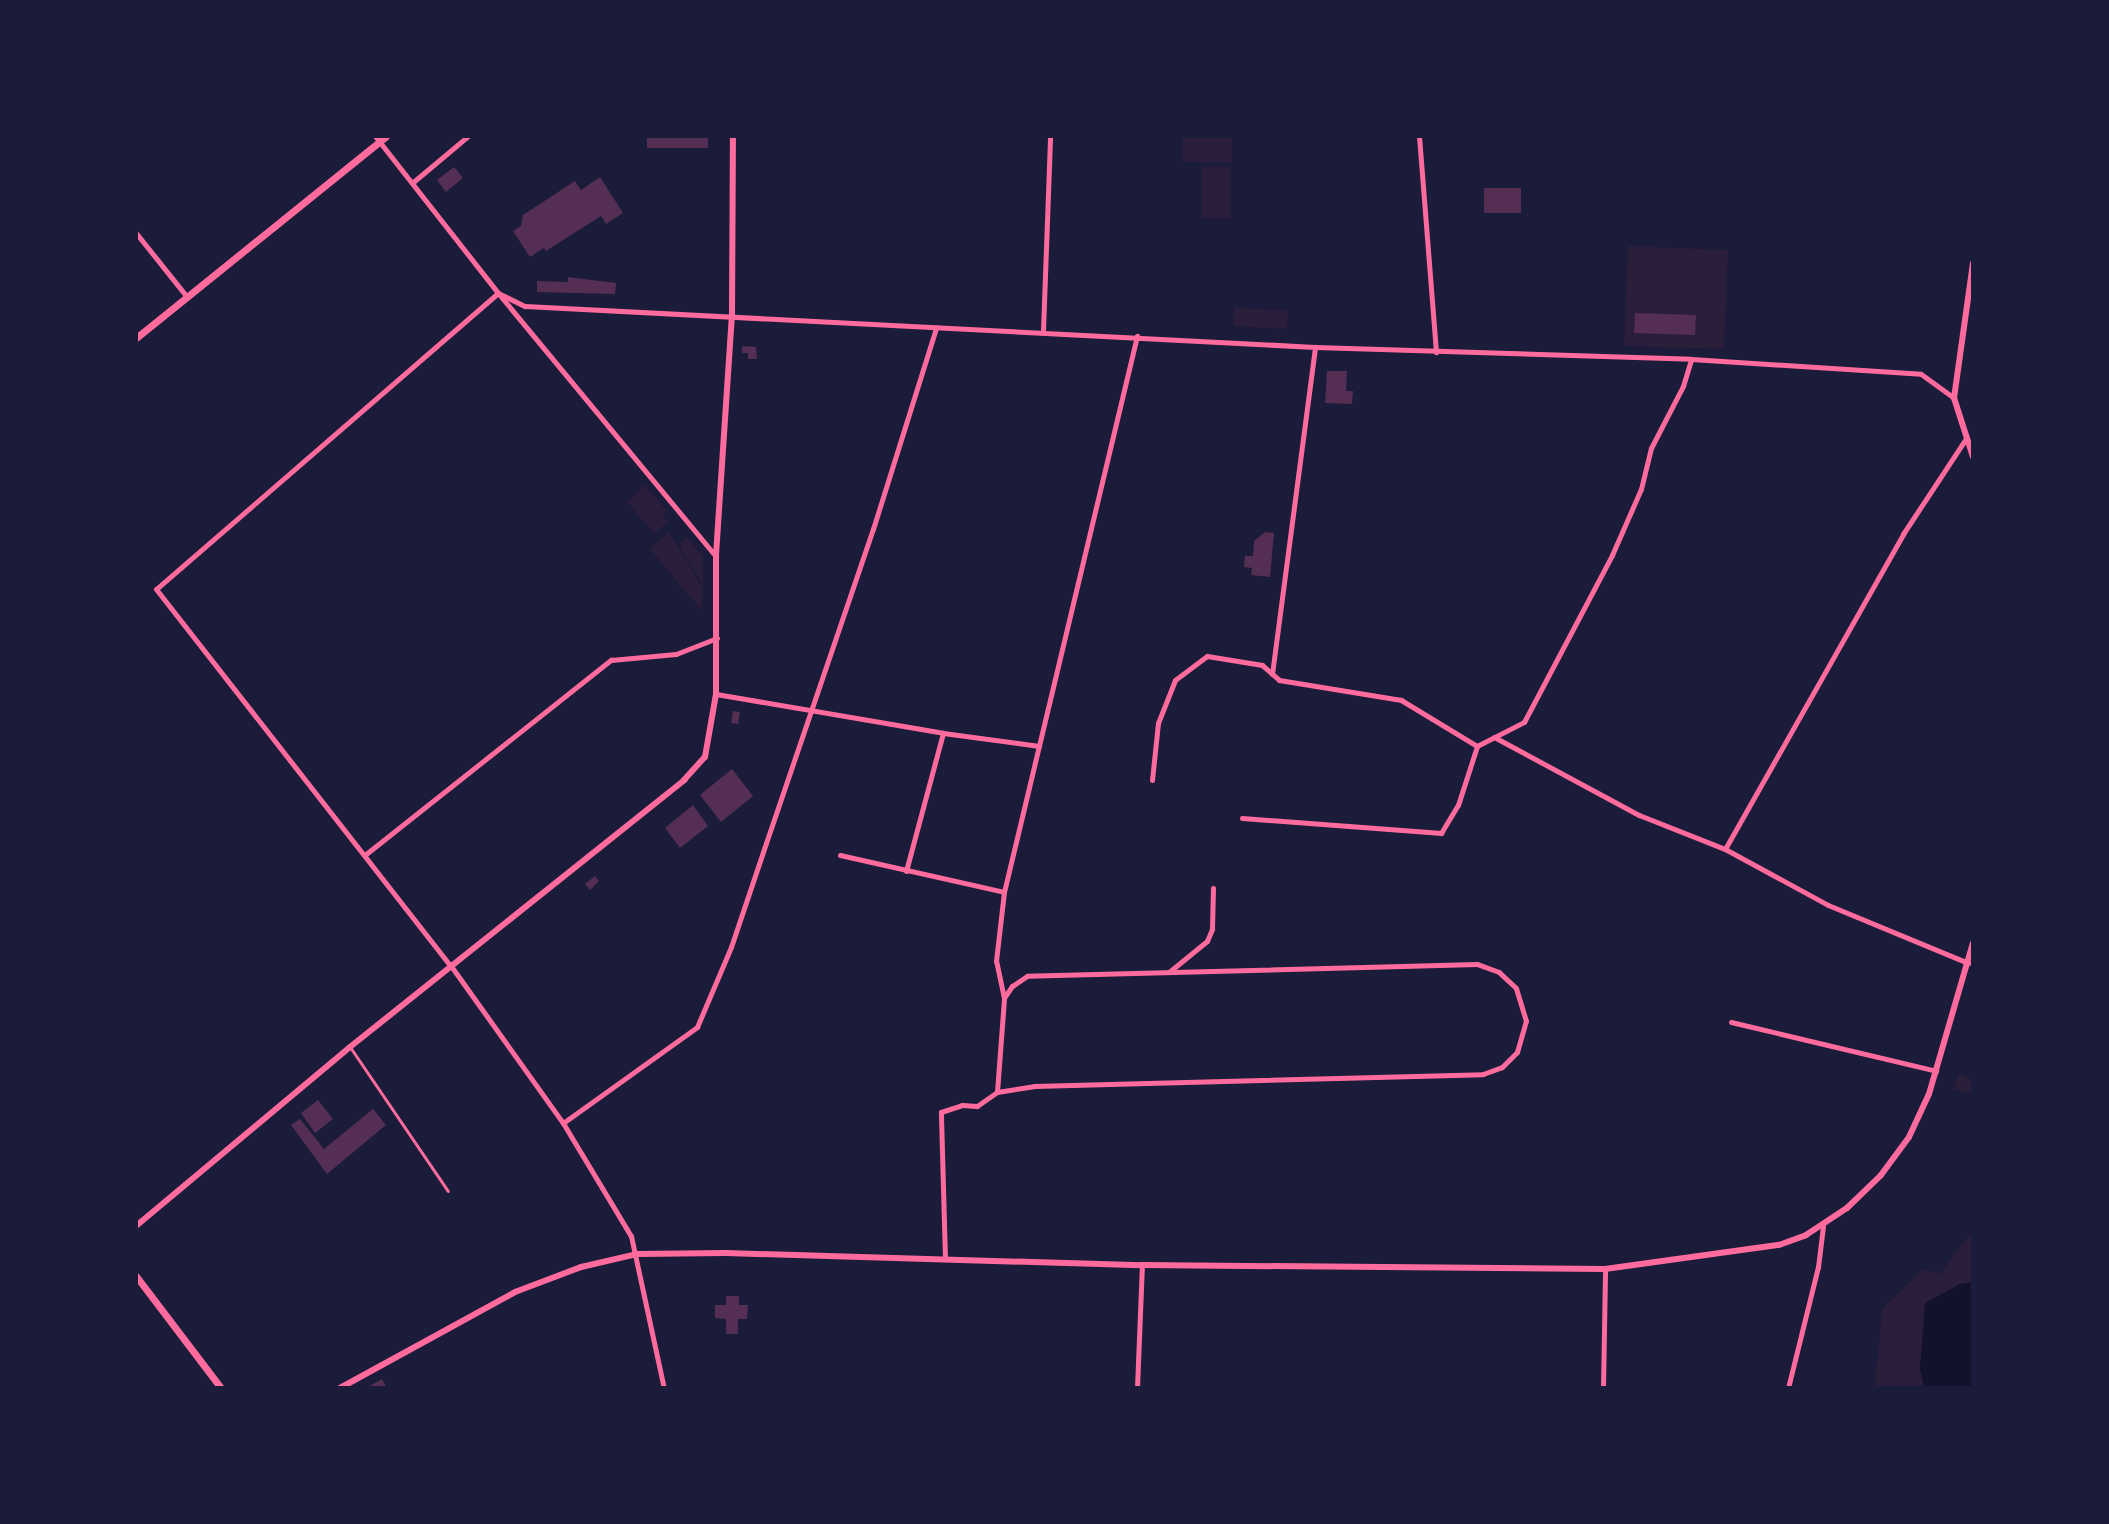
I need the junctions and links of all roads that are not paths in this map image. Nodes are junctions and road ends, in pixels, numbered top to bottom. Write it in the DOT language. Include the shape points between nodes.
graph roads {
  1 [pos="468,136"];
  2 [pos="733,136"];
  3 [pos="1050,136"];
  4 [pos="1419,136"];
  5 [pos="380,138"];
  6 [pos="412,183"];
  7 [pos="136,233"];
  8 [pos="1973,263"];
  9 [pos="498,293"];
  10 [pos="187,297"];
  11 [pos="732,315"];
  12 [pos="936,328"];
  13 [pos="1043,330"];
  14 [pos="1137,336"];
  15 [pos="136,338"];
  16 [pos="1315,347"];
  17 [pos="1436,352"];
  18 [pos="1691,359"];
  19 [pos="1954,398"];
  20 [pos="1965,440"];
  21 [pos="1973,457"];
  22 [pos="716,555"];
  23 [pos="717,638"];
  24 [pos="1272,674"];
  25 [pos="716,694"];
  26 [pos="811,712"];
  27 [pos="943,733"];
  28 [pos="1494,737"];
  29 [pos="1039,746"];
  30 [pos="1477,746"];
  31 [pos="1152,780"];
  32 [pos="1242,818"];
  33 [pos="1725,849"];
  34 [pos="366,854"];
  35 [pos="840,855"];
  36 [pos="906,871"];
  37 [pos="1213,888"];
  38 [pos="1004,892"];
  39 [pos="1973,943"];
  40 [pos="1969,963"];
  41 [pos="451,966"];
  42 [pos="1167,974"];
  43 [pos="1004,998"];
  44 [pos="1731,1022"];
  45 [pos="350,1047"];
  46 [pos="1937,1071"];
  47 [pos="997,1092"];
  48 [pos="563,1123"];
  49 [pos="448,1191"];
  50 [pos="136,1226"];
  51 [pos="1823,1226"];
  52 [pos="637,1254"];
  53 [pos="945,1259"];
  54 [pos="1142,1265"];
  55 [pos="1605,1269"];
  56 [pos="136,1276"];
  57 [pos="221,1388"];
  58 [pos="340,1388"];
  59 [pos="664,1388"];
  60 [pos="1137,1388"];
  61 [pos="1603,1388"];
  62 [pos="1788,1388"];
  1 -- 6 [label="street"];
  2 -- 11 [label="street"];
  3 -- 13 [label="street"];
  4 -- 17 [label="street"];
  5 -- 6 [label="street"];
  5 -- 10 [label="main road"];
  6 -- 9 [label="street"];
  7 -- 10 [label="street"];
  8 -- 19 [label="street"];
  9 -- 11 [label="street" via="525,306"];
  9 -- 22 [label="street"];
  9 -- 34 [label="street" via="156,589"];
  10 -- 15 [label="main road"];
  11 -- 12 [label="street"];
  11 -- 22 [label="street"];
  12 -- 13 [label="street"];
  12 -- 26 [label="street"];
  13 -- 14 [label="street"];
  14 -- 16 [label="street"];
  14 -- 29 [label="street"];
  16 -- 17 [label="street"];
  16 -- 24 [label="street"];
  17 -- 18 [label="street"];
  18 -- 19 [label="street" via="1921,374"];
  18 -- 28 [label="street" via="1612,555 1524,722"];
  19 -- 20 [label="street"];
  20 -- 21 [label="street"];
  20 -- 33 [label="street" via="1903,534"];
  22 -- 23 [label="street"];
  23 -- 25 [label="street"];
  23 -- 34 [label="street" via="676,654 611,660"];
  24 -- 30 [label="street" via="1279,680 1401,700"];
  24 -- 31 [label="street" via="1262,665 1207,656 1175,680 1158,723"];
  25 -- 26 [label="street"];
  25 -- 41 [label="street" via="710,742 697,767"];
  26 -- 27 [label="street"];
  26 -- 48 [label="street" via="731,947 697,1027"];
  27 -- 29 [label="street"];
  27 -- 36 [label="street"];
  28 -- 30 [label="street"];
  28 -- 33 [label="street" via="1639,815"];
  29 -- 38 [label="street"];
  30 -- 32 [label="street" via="1458,805 1441,833"];
  33 -- 40 [label="street" via="1828,905"];
  34 -- 41 [label="street"];
  35 -- 36 [label="street"];
  36 -- 38 [label="street"];
  37 -- 42 [label="street" via="1207,941"];
  38 -- 43 [label="street" via="996,961"];
  39 -- 40 [label="street"];
  40 -- 46 [label="street"];
  41 -- 45 [label="street"];
  41 -- 48 [label="street"];
  42 -- 43 [label="street" via="1027,976"];
  42 -- 47 [label="street" via="1477,964 1499,972 1516,988 1526,1021 1522,1043 1511,1060 1483,1074 1034,1086"];
  43 -- 47 [label="street"];
  44 -- 46 [label="street"];
  45 -- 49 [label="lane"];
  45 -- 50 [label="street"];
  46 -- 51 [label="street" via="1920,1116 1896,1157 1865,1192"];
  47 -- 53 [label="street" via="984,1104 941,1112"];
  48 -- 52 [label="street" via="622,1217"];
  51 -- 55 [label="street" via="1764,1249"];
  51 -- 62 [label="street"];
  52 -- 53 [label="street"];
  52 -- 58 [label="street" via="581,1267 515,1292"];
  52 -- 59 [label="street"];
  53 -- 54 [label="street"];
  54 -- 55 [label="street"];
  54 -- 60 [label="street"];
  55 -- 61 [label="street"];
  56 -- 57 [label="main road"];
}
